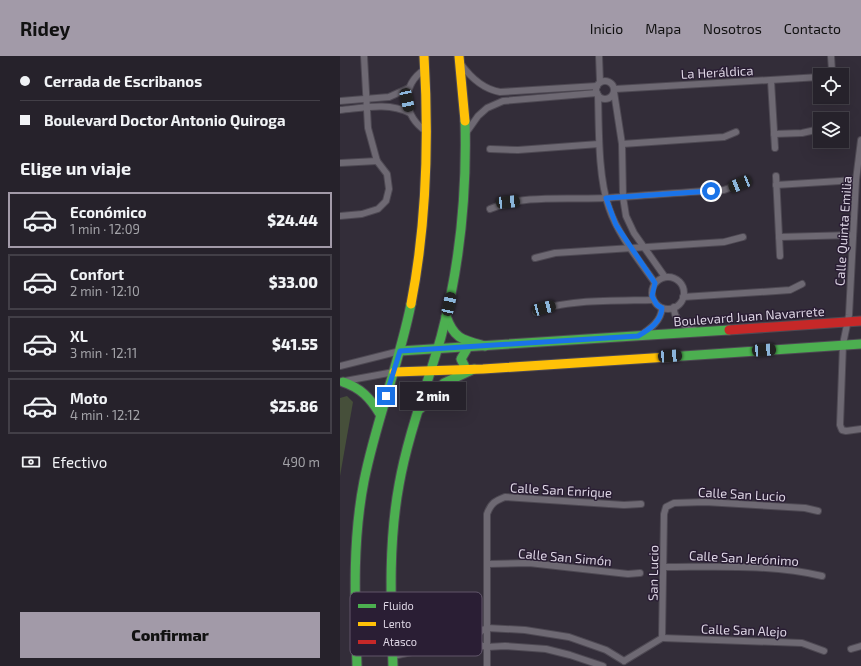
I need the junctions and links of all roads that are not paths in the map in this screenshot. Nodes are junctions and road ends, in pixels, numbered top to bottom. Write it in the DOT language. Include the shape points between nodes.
graph roads {
  1 [pos="364,56"];
  2 [pos="424,56"];
  3 [pos="599,56"];
  4 [pos="832,56"];
  5 [pos="459,59"];
  6 [pos="832,68"];
  7 [pos="425,69"];
  8 [pos="813,77"];
  9 [pos="771,81"];
  10 [pos="599,84"];
  11 [pos="409,88"];
  12 [pos="614,90"];
  13 [pos="494,91"];
  14 [pos="597,94"];
  15 [pos="365,99"];
  16 [pos="340,101"];
  17 [pos="496,103"];
  18 [pos="366,108"];
  19 [pos="340,110"];
  20 [pos="410,112"];
  21 [pos="813,130"];
  22 [pos="427,132"];
  23 [pos="736,132"];
  24 [pos="774,134"];
  25 [pos="465,136"];
  26 [pos="861,140"];
  27 [pos="599,144"];
  28 [pos="622,144"];
  29 [pos="775,148"];
  30 [pos="490,149"];
  31 [pos="377,161"];
  32 [pos="340,163"];
  33 [pos="776,176"];
  34 [pos="856,180"];
  35 [pos="740,184"];
  36 [pos="776,185"];
  37 [pos="623,197"];
  38 [pos="606,198"];
  39 [pos="490,209"];
  40 [pos="340,216"];
  41 [pos="853,235"];
  42 [pos="743,237"];
  43 [pos="779,237"];
  44 [pos="643,246"];
  45 [pos="630,247"];
  46 [pos="780,256"];
  47 [pos="535,258"];
  48 [pos="665,277"];
  49 [pos="655,283"];
  50 [pos="802,284"];
  51 [pos="683,297"];
  52 [pos="653,300"];
  53 [pos="662,308"];
  54 [pos="674,308"];
  55 [pos="536,312"];
  56 [pos="446,316"];
  57 [pos="847,322"];
  58 [pos="861,322"];
  59 [pos="700,332"];
  60 [pos="638,336"];
  61 [pos="843,344"];
  62 [pos="861,344"];
  63 [pos="485,346"];
  64 [pos="468,347"];
  65 [pos="437,349"];
  66 [pos="400,351"];
  67 [pos="340,366"];
  68 [pos="470,369"];
  69 [pos="430,370"];
  70 [pos="394,372"];
  71 [pos="341,382"];
  72 [pos="417,412"];
  73 [pos="380,414"];
  74 [pos="861,429"];
  75 [pos="641,504"];
  76 [pos="666,507"];
  77 [pos="818,511"];
  78 [pos="488,564"];
  79 [pos="664,567"];
  80 [pos="640,573"];
  81 [pos="822,576"];
  82 [pos="354,592"];
  83 [pos="392,592"];
  84 [pos="487,628"];
  85 [pos="482,631"];
  86 [pos="662,638"];
  87 [pos="482,646"];
  88 [pos="861,646"];
  89 [pos="487,647"];
  90 [pos="851,650"];
  91 [pos="824,651"];
  92 [pos="357,656"];
  93 [pos="393,656"];
  94 [pos="623,663"];
  95 [pos="357,666"];
  96 [pos="393,666"];
  97 [pos="487,666"];
  98 [pos="603,666"];
  1 -- 15 [label="street"];
  2 -- 7 [label="main road"];
  3 -- 10 [label="street"];
  4 -- 6 [label="street"];
  5 -- 13 [label="street" via="478,82"];
  5 -- 25 [label="main road"];
  7 -- 11 [label="street" via="415,77"];
  7 -- 22 [label="main road"];
  8 -- 9 [label="street, La Heráldica"];
  9 -- 12 [label="street, La Heráldica"];
  9 -- 24 [label="street"];
  10 -- 12 [label="street" via="604,81 611,82"];
  10 -- 13 [label="street"];
  10 -- 14 [label="street"];
  11 -- 15 [label="street" via="389,97"];
  11 -- 20 [label="street" via="407,100"];
  12 -- 14 [label="street" via="609,98 605,99"];
  12 -- 28 [label="street"];
  13 -- 17 [label="street"];
  14 -- 17 [label="street" via="516,99"];
  14 -- 27 [label="street"];
  15 -- 16 [label="street"];
  15 -- 18 [label="street"];
  17 -- 25 [label="street" via="478,116"];
  18 -- 19 [label="street"];
  18 -- 20 [label="street" via="394,107"];
  18 -- 31 [label="street" via="371,144"];
  20 -- 22 [label="street" via="417,124"];
  21 -- 24 [label="street"];
  22 -- 66 [label="main road" via="423,222 413,294"];
  23 -- 28 [label="street" via="724,137"];
  24 -- 29 [label="street"];
  25 -- 56 [label="main road" via="464,200 455,274"];
  26 -- 34 [label="street, Calle Quinta Emilia"];
  27 -- 30 [label="street" via="518,150"];
  27 -- 38 [label="street"];
  28 -- 37 [label="street"];
  31 -- 32 [label="street"];
  31 -- 40 [label="street" via="384,168 389,180 386,201 373,212"];
  33 -- 36 [label="street"];
  34 -- 36 [label="street"];
  34 -- 41 [label="street, Calle Quinta Emilia"];
  35 -- 37 [label="street" via="724,190"];
  36 -- 43 [label="street"];
  37 -- 38 [label="street"];
  37 -- 44 [label="street" via="629,223"];
  38 -- 39 [label="street" via="508,202"];
  38 -- 45 [label="street" via="616,225"];
  41 -- 43 [label="street"];
  41 -- 57 [label="street, Calle Quinta Emilia"];
  42 -- 44 [label="street" via="724,242"];
  43 -- 46 [label="street"];
  44 -- 45 [label="street"];
  44 -- 48 [label="street"];
  45 -- 47 [label="street" via="555,253"];
  45 -- 49 [label="street"];
  48 -- 49 [label="street"];
  48 -- 51 [label="street" via="679,282"];
  49 -- 52 [label="street" via="652,291"];
  50 -- 51 [label="street" via="790,290 776,292"];
  51 -- 54 [label="street"];
  52 -- 53 [label="street"];
  52 -- 55 [label="street" via="568,304"];
  53 -- 54 [label="street"];
  53 -- 60 [label="street" via="654,325"];
  54 -- 59 [label="street" via="674,314 682,324"];
  56 -- 63 [label="main road" via="458,338"];
  56 -- 65 [label="main road"];
  57 -- 58 [label="main road, Boulevard Juan Navarrete"];
  57 -- 59 [label="main road, Boulevard Juan Navarrete"];
  57 -- 61 [label="street, Calle Quinta Emilia"];
  59 -- 60 [label="main road, Boulevard Juan Navarrete"];
  60 -- 63 [label="main road, Boulevard Juan Navarrete"];
  61 -- 62 [label="main road"];
  61 -- 68 [label="main road"];
  61 -- 74 [label="street, Calle Quinta Emilia" via="840,425 842,430 846,431"];
  63 -- 64 [label="main road, Boulevard Juan Navarrete"];
  64 -- 65 [label="main road, Boulevard Juan Navarrete"];
  64 -- 68 [label="main road" via="461,359"];
  65 -- 66 [label="main road, Boulevard Juan Navarrete"];
  65 -- 69 [label="main road"];
  66 -- 67 [label="street"];
  66 -- 70 [label="main road"];
  68 -- 69 [label="main road"];
  68 -- 72 [label="main road" via="444,383"];
  69 -- 70 [label="main road"];
  69 -- 72 [label="main road"];
  70 -- 71 [label="street"];
  70 -- 73 [label="main road"];
  71 -- 73 [label="main road" via="359,387 371,398"];
  72 -- 83 [label="main road" via="399,483 393,519"];
  73 -- 82 [label="main road" via="360,506"];
  75 -- 78 [label="street, Calle San Enrique" via="505,497 494,501 487,514"];
  76 -- 77 [label="street, Calle San Lucio" via="674,503 705,502"];
  76 -- 79 [label="street, San Lucio"];
  78 -- 80 [label="street, Calle San Simón" via="529,563 628,574"];
  78 -- 84 [label="street"];
  79 -- 81 [label="street, Calle San Jerónimo" via="761,569 806,572"];
  79 -- 86 [label="street, San Lucio"];
  84 -- 85 [label="street"];
  84 -- 89 [label="street"];
  84 -- 94 [label="street" via="525,630 569,637 600,648"];
  86 -- 91 [label="street, Calle San Alejo" via="802,643"];
  86 -- 94 [label="street"];
  87 -- 89 [label="street"];
  88 -- 90 [label="street"];
  89 -- 97 [label="street"];
  89 -- 98 [label="street" via="546,649"];
  92 -- 95 [label="main road"];
  93 -- 96 [label="main road"];
}
